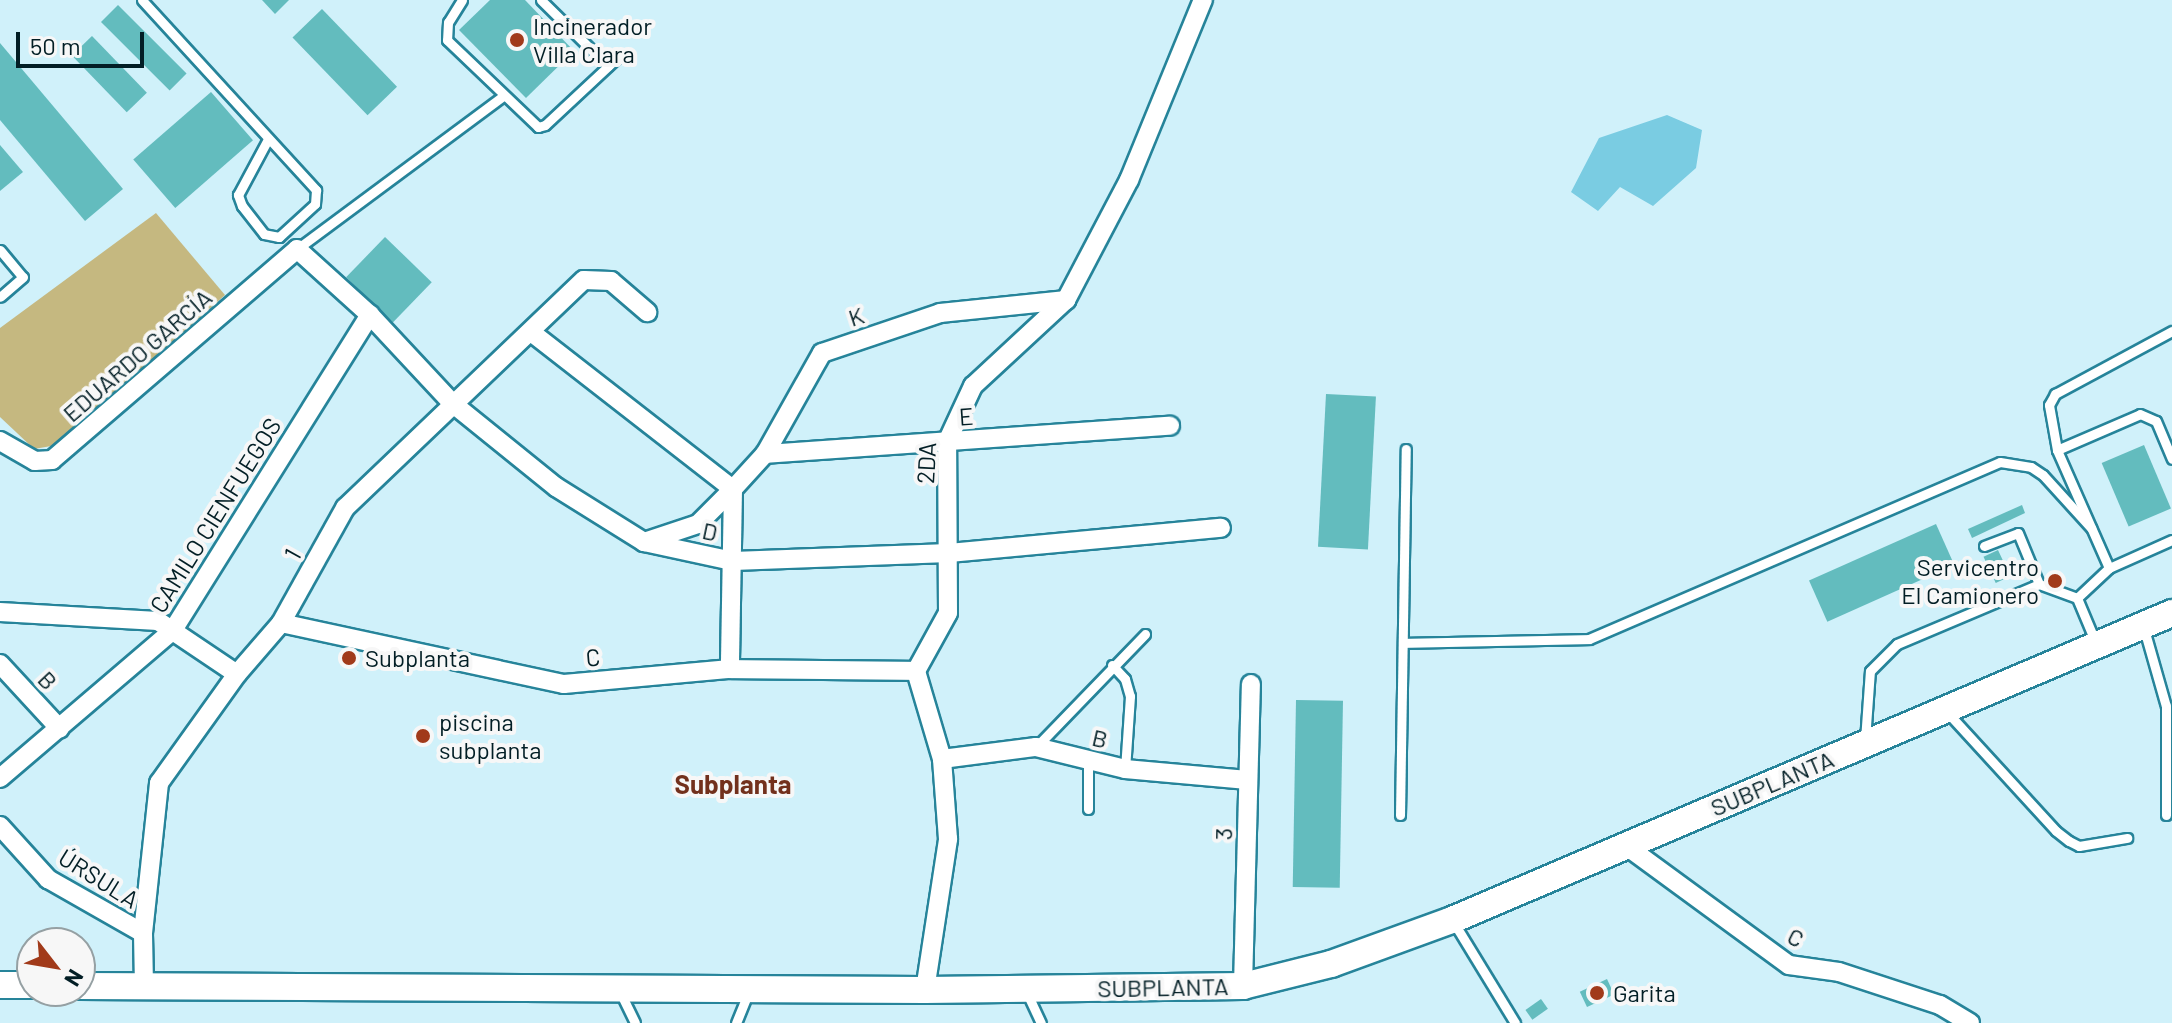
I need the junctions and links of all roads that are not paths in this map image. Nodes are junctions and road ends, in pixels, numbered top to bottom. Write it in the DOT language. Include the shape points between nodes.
graph roads {
  1 [pos="142,0"];
  2 [pos="462,0"];
  3 [pos="541,0"];
  4 [pos="1203,0"];
  5 [pos="620,55"];
  6 [pos="608,66"];
  7 [pos="503,96"];
  8 [pos="268,139"];
  9 [pos="297,249"];
  10 [pos="0,250"];
  11 [pos="0,297"];
  12 [pos="1066,300"];
  13 [pos="647,312"];
  14 [pos="370,315"];
  15 [pos="2172,331"];
  16 [pos="531,332"];
  17 [pos="452,403"];
  18 [pos="1170,426"];
  19 [pos="0,441"];
  20 [pos="947,442"];
  21 [pos="1406,449"];
  22 [pos="2057,450"];
  23 [pos="765,454"];
  24 [pos="2172,459"];
  25 [pos="733,489"];
  26 [pos="1221,528"];
  27 [pos="2091,528"];
  28 [pos="2172,540"];
  29 [pos="644,542"];
  30 [pos="1984,546"];
  31 [pos="949,553"];
  32 [pos="732,560"];
  33 [pos="2109,568"];
  34 [pos="2039,584"];
  35 [pos="2077,598"];
  36 [pos="0,612"];
  37 [pos="2172,613"];
  38 [pos="281,623"];
  39 [pos="2142,626"];
  40 [pos="173,630"];
  41 [pos="1145,634"];
  42 [pos="1403,643"];
  43 [pos="2096,645"];
  44 [pos="0,664"];
  45 [pos="1112,665"];
  46 [pos="730,669"];
  47 [pos="2172,669"];
  48 [pos="916,671"];
  49 [pos="2159,673"];
  50 [pos="237,674"];
  51 [pos="1251,684"];
  52 [pos="1945,709"];
  53 [pos="60,729"];
  54 [pos="1865,743"];
  55 [pos="1036,747"];
  56 [pos="942,759"];
  57 [pos="1088,760"];
  58 [pos="1125,769"];
  59 [pos="0,778"];
  60 [pos="1248,780"];
  61 [pos="1088,809"];
  62 [pos="1400,815"];
  63 [pos="2166,815"];
  64 [pos="0,826"];
  65 [pos="2127,838"];
  66 [pos="1625,845"];
  67 [pos="1452,920"];
  68 [pos="143,933"];
  69 [pos="96,986"];
  70 [pos="144,986"];
  71 [pos="1243,986"];
  72 [pos="1025,988"];
  73 [pos="618,989"];
  74 [pos="749,989"];
  75 [pos="925,990"];
  76 [pos="635,1023"];
  77 [pos="736,1023"];
  78 [pos="1041,1023"];
  79 [pos="1515,1023"];
  80 [pos="1970,1023"];
  1 -- 8 [label="lane"];
  2 -- 7 [label="lane" via="448,22 447,40"];
  3 -- 6 [label="lane"];
  4 -- 12 [label="street, 2DA" via="1129,180"];
  5 -- 6 [label="lane"];
  6 -- 7 [label="lane" via="545,125 538,127"];
  7 -- 9 [label="lane"];
  8 -- 8 [label="lane" via="316,190 315,204 279,237 264,234 238,195"];
  9 -- 14 [label="street, D"];
  9 -- 19 [label="street, EDUARDO GARCÍA" via="52,460 35,461"];
  10 -- 11 [label="lane" via="23,277"];
  12 -- 20 [label="street, 2DA" via="973,386"];
  12 -- 23 [label="street, K" via="940,313 822,353"];
  13 -- 16 [label="street, 1" via="611,281 584,280"];
  14 -- 17 [label="street, D"];
  14 -- 40 [label="street, CAMILO CIENFUEGOS"];
  15 -- 22 [label="lane" via="2055,394 2049,405"];
  16 -- 17 [label="street, 1"];
  16 -- 25 [label="street"];
  17 -- 29 [label="street, D" via="556,487"];
  17 -- 38 [label="street, 1" via="345,508"];
  18 -- 20 [label="street, E"];
  20 -- 23 [label="street, E"];
  20 -- 31 [label="street, 2DA"];
  21 -- 42 [label="lane"];
  22 -- 24 [label="lane" via="2140,414 2156,421"];
  22 -- 27 [label="lane"];
  23 -- 25 [label="street, K"];
  25 -- 29 [label="street, K" via="698,524"];
  25 -- 32 [label="street"];
  26 -- 31 [label="street, D"];
  27 -- 33 [label="lane"];
  27 -- 42 [label="lane" via="2043,475 2031,467 2000,462 1589,639"];
  28 -- 33 [label="lane"];
  29 -- 32 [label="street, D"];
  30 -- 34 [label="lane" via="2018,533"];
  31 -- 32 [label="street, D"];
  31 -- 48 [label="street, 2DA" via="948,613"];
  32 -- 46 [label="street"];
  33 -- 35 [label="lane"];
  34 -- 35 [label="lane"];
  34 -- 54 [label="lane" via="1897,644 1870,671"];
  35 -- 43 [label="lane"];
  36 -- 40 [label="street" via="158,621"];
  37 -- 39 [label="street, SUBPLANTA"];
  38 -- 46 [label="street, C" via="564,684"];
  38 -- 50 [label="street, 1"];
  39 -- 43 [label="street, SUBPLANTA"];
  39 -- 49 [label="lane"];
  40 -- 50 [label="street"];
  40 -- 53 [label="street, CAMILO CIENFUEGOS"];
  41 -- 45 [label="lane"];
  42 -- 62 [label="lane"];
  43 -- 52 [label="street, SUBPLANTA"];
  44 -- 53 [label="street, B"];
  45 -- 55 [label="lane"];
  45 -- 58 [label="lane" via="1125,679 1130,696"];
  46 -- 48 [label="street, C"];
  47 -- 49 [label="lane"];
  48 -- 56 [label="street"];
  49 -- 63 [label="lane" via="2166,706"];
  50 -- 68 [label="street, 1" via="159,783"];
  51 -- 60 [label="street, 3"];
  52 -- 54 [label="street, SUBPLANTA"];
  52 -- 65 [label="lane" via="2069,841 2079,846"];
  53 -- 59 [label="street, CAMILO CIENFUEGOS"];
  54 -- 66 [label="street, SUBPLANTA"];
  55 -- 56 [label="street, B"];
  55 -- 57 [label="street, B"];
  56 -- 75 [label="street" via="948,839"];
  57 -- 58 [label="street, B"];
  57 -- 61 [label="lane"];
  58 -- 60 [label="street, B"];
  60 -- 71 [label="street, 3"];
  64 -- 68 [label="street, ÚRSULA" via="48,879"];
  66 -- 67 [label="street, SUBPLANTA"];
  66 -- 80 [label="street, C" via="1789,965 1853,977 1940,1005"];
  67 -- 71 [label="street, SUBPLANTA" via="1331,964"];
  67 -- 79 [label="lane"];
  68 -- 70 [label="street, 1"];
  69 -- 70 [label="street, SUBPLANTA"];
  70 -- 73 [label="street, SUBPLANTA"];
  71 -- 72 [label="street, SUBPLANTA"];
  72 -- 75 [label="street, SUBPLANTA"];
  72 -- 78 [label="lane"];
  73 -- 74 [label="street, SUBPLANTA"];
  73 -- 76 [label="lane"];
  74 -- 75 [label="street, SUBPLANTA"];
  74 -- 77 [label="lane"];
}
